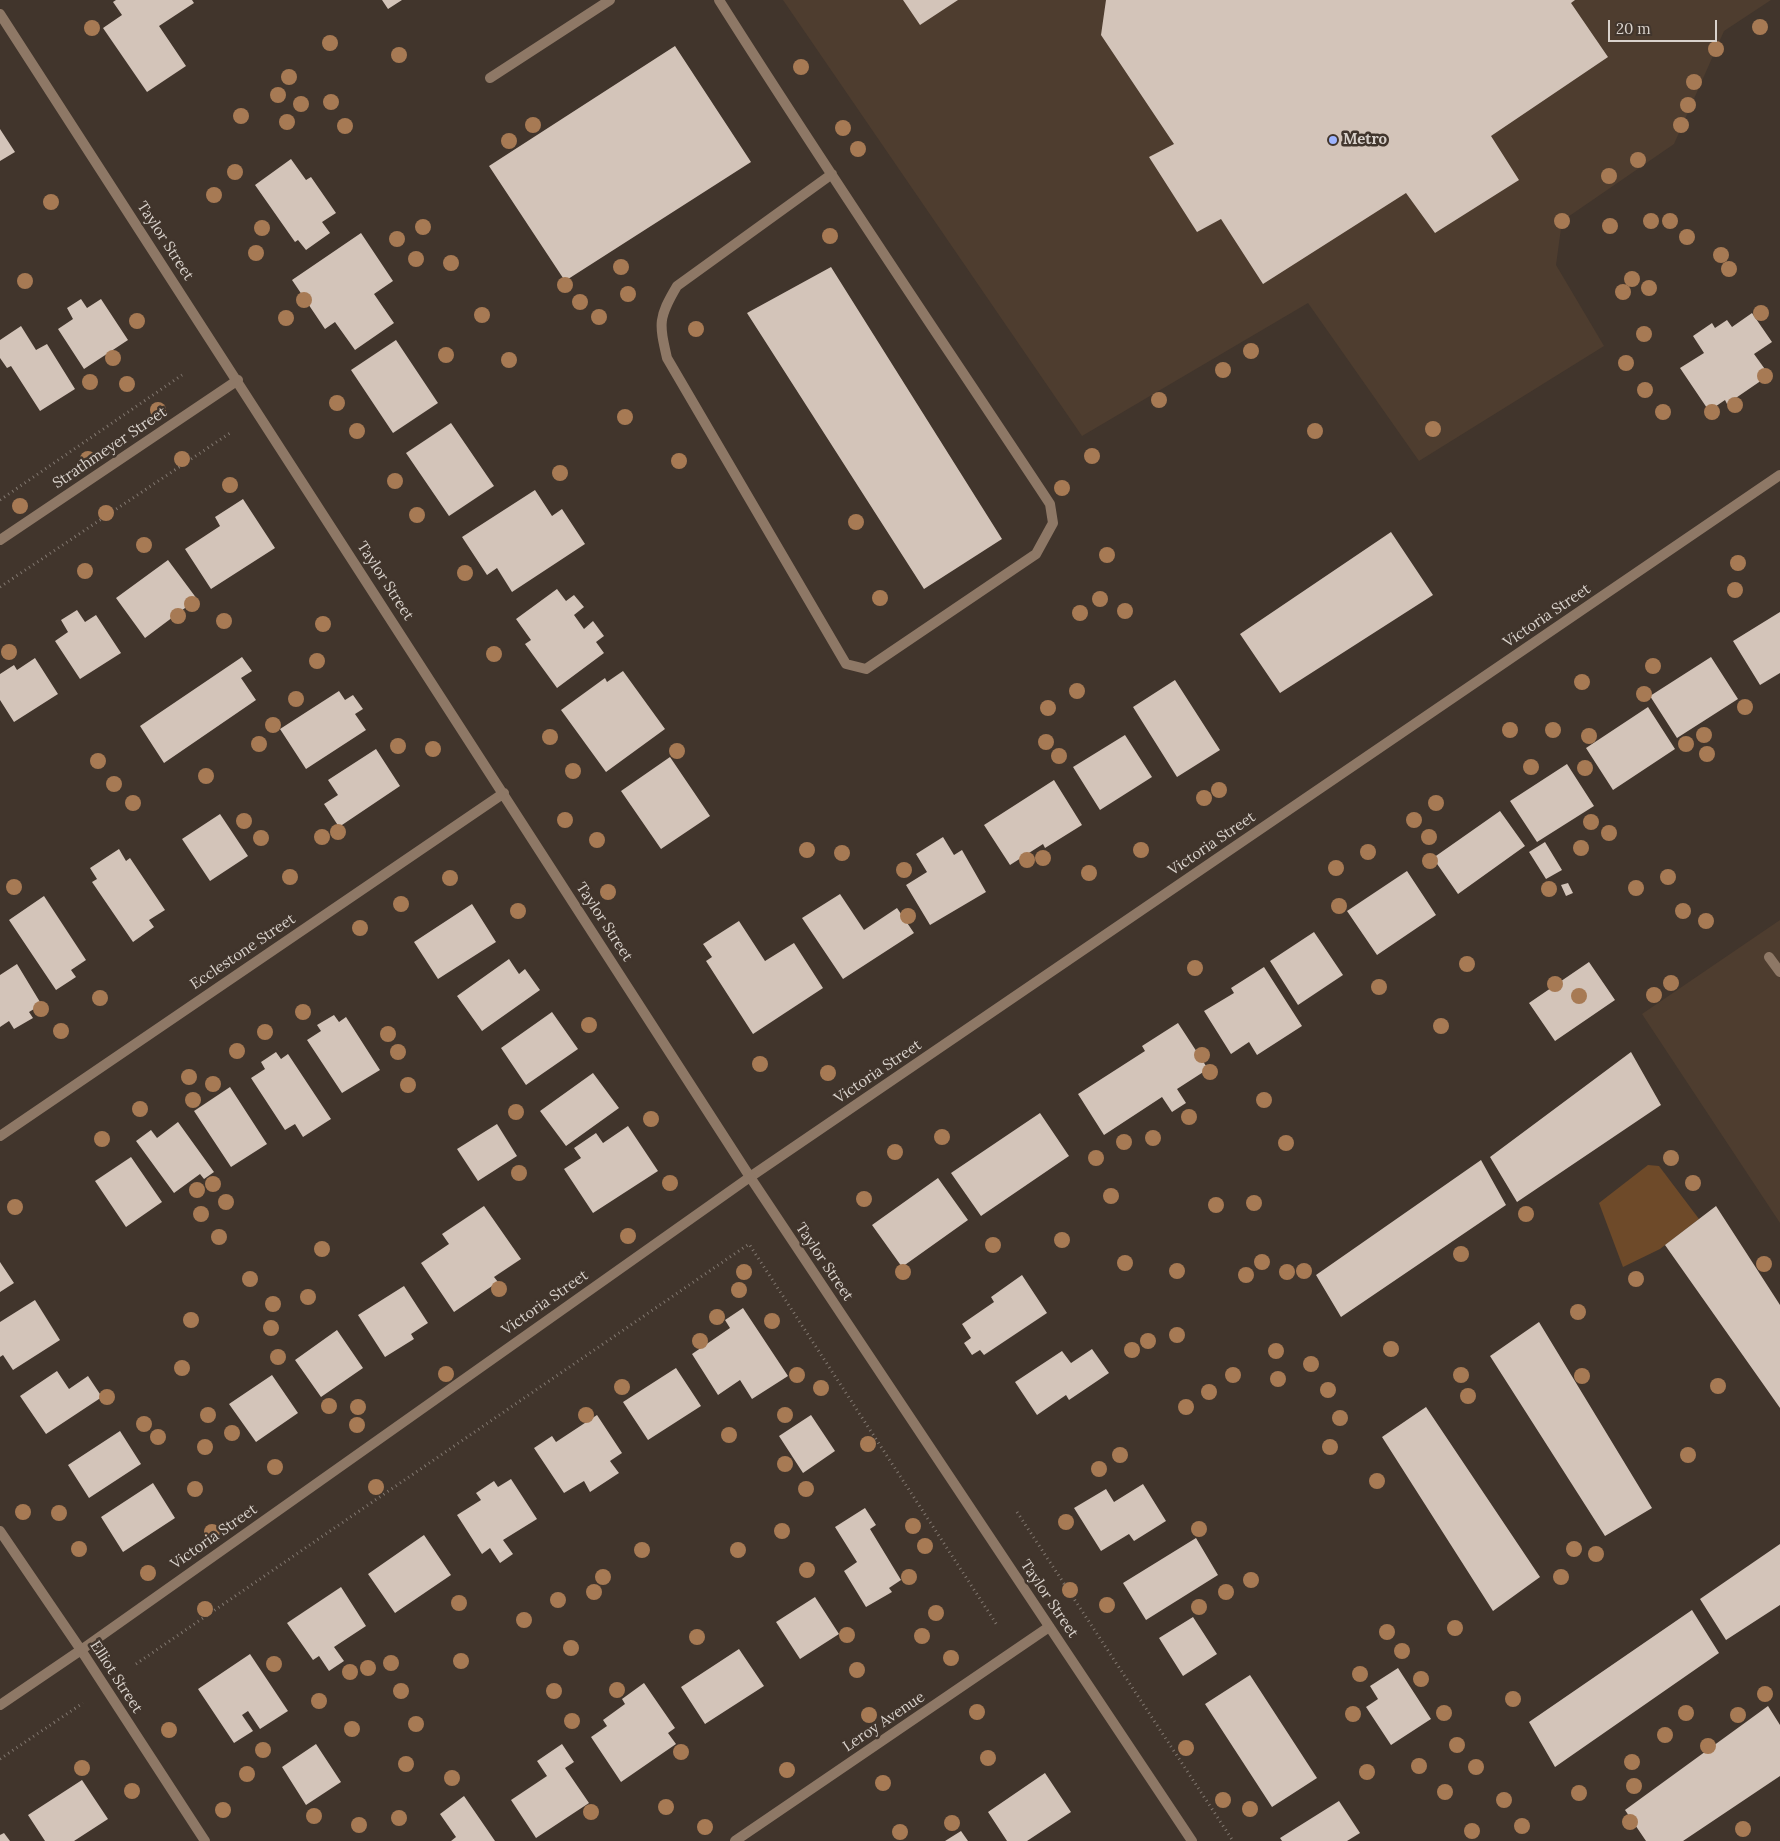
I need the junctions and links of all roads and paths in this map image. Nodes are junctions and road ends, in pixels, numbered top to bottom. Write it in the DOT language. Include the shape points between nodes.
graph roads {
  1 [pos="610,0"];
  2 [pos="719,0"];
  3 [pos="0,14"];
  4 [pos="490,78"];
  5 [pos="832,174"];
  6 [pos="182,375"];
  7 [pos="238,380"];
  8 [pos="230,433"];
  9 [pos="1780,475"];
  10 [pos="0,500"];
  11 [pos="0,540"];
  12 [pos="0,587"];
  13 [pos="504,793"];
  14 [pos="1769,957"];
  15 [pos="1780,972"];
  16 [pos="0,1136"];
  17 [pos="750,1177"];
  18 [pos="1017,1512"];
  19 [pos="0,1531"];
  20 [pos="996,1625"];
  21 [pos="1049,1627"];
  22 [pos="81,1650"];
  23 [pos="136,1664"];
  24 [pos="83,1703"];
  25 [pos="0,1705"];
  26 [pos="0,1759"];
  27 [pos="205,1841"];
  28 [pos="735,1841"];
  29 [pos="1192,1841"];
  30 [pos="1232,1841"];
  1 -- 4 [label="street"];
  2 -- 5 [label="street"];
  3 -- 7 [label="street, Taylor Street"];
  5 -- 5 [label="street" via="1050,504 1053,523 1036,554 866,669 846,664 667,358 660,329 665,306 677,286"];
  6 -- 10 [label="path"];
  7 -- 11 [label="street, Strathmeyer Street"];
  7 -- 13 [label="street, Taylor Street"];
  8 -- 12 [label="path"];
  9 -- 17 [label="street, Victoria Street"];
  13 -- 16 [label="street, Ecclestone Street"];
  13 -- 17 [label="street, Taylor Street"];
  14 -- 15 [label="street"];
  17 -- 21 [label="street, Taylor Street"];
  17 -- 22 [label="street, Victoria Street"];
  18 -- 30 [label="path"];
  19 -- 22 [label="street, Elliot Street"];
  20 -- 23 [label="path" via="749,1244"];
  21 -- 28 [label="street, Leroy Avenue"];
  21 -- 29 [label="street, Taylor Street"];
  22 -- 25 [label="street, Victoria Street"];
  22 -- 27 [label="street, Elliot Street"];
  24 -- 26 [label="path"];
}
